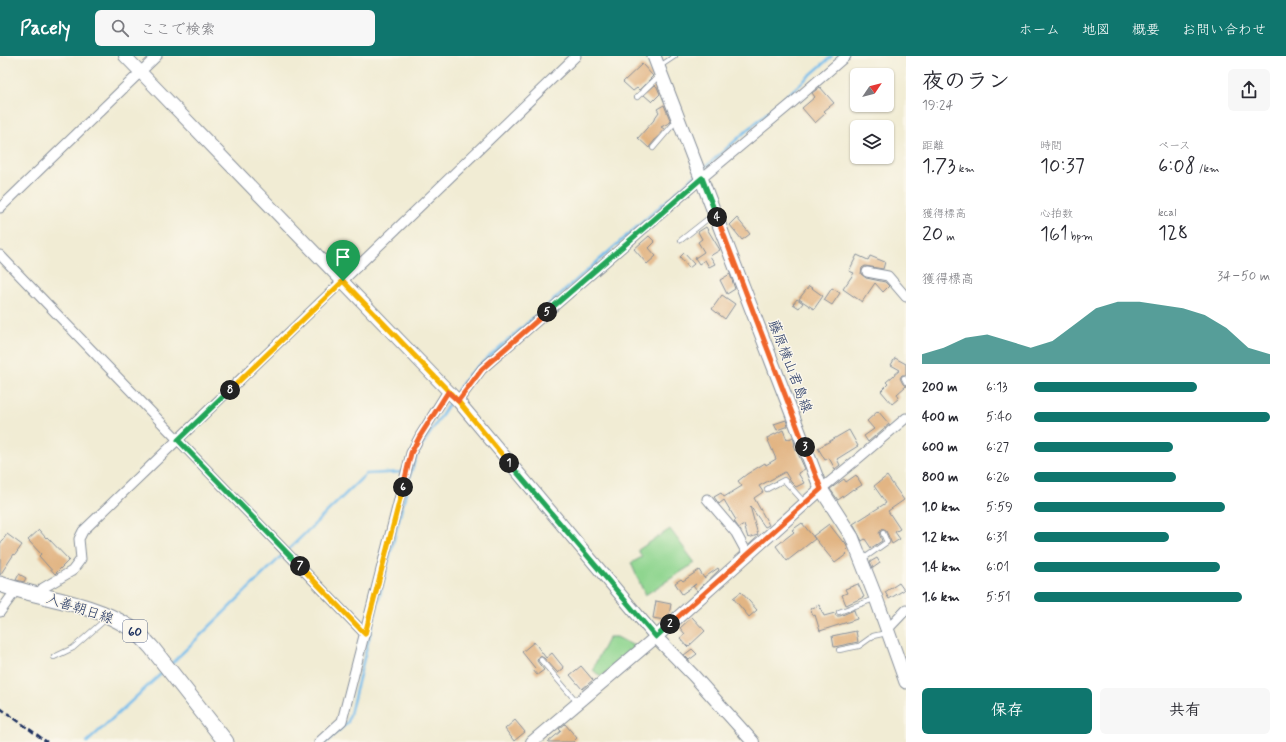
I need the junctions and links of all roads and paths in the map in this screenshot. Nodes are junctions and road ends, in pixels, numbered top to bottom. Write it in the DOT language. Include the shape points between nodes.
graph roads {
  1 [pos="125,56"];
  2 [pos="157,56"];
  3 [pos="576,56"];
  4 [pos="675,56"];
  5 [pos="846,56"];
  6 [pos="658,66"];
  7 [pos="140,72"];
  8 [pos="637,97"];
  9 [pos="679,118"];
  10 [pos="653,148"];
  11 [pos="702,178"];
  12 [pos="0,208"];
  13 [pos="715,212"];
  14 [pos="681,240"];
  15 [pos="0,255"];
  16 [pos="867,272"];
  17 [pos="343,281"];
  18 [pos="906,297"];
  19 [pos="448,392"];
  20 [pos="458,401"];
  21 [pos="906,418"];
  22 [pos="178,440"];
  23 [pos="768,489"];
  24 [pos="821,489"];
  25 [pos="707,500"];
  26 [pos="805,503"];
  27 [pos="883,533"];
  28 [pos="748,555"];
  29 [pos="861,560"];
  30 [pos="0,584"];
  31 [pos="16,590"];
  32 [pos="38,594"];
  33 [pos="876,598"];
  34 [pos="906,610"];
  35 [pos="0,612"];
  36 [pos="839,612"];
  37 [pos="109,617"];
  38 [pos="887,630"];
  39 [pos="365,634"];
  40 [pos="656,637"];
  41 [pos="839,650"];
  42 [pos="54,657"];
  43 [pos="541,660"];
  44 [pos="906,682"];
  45 [pos="578,703"];
  46 [pos="226,742"];
  47 [pos="318,742"];
  48 [pos="532,742"];
  49 [pos="753,742"];
  1 -- 7 [label="street"];
  2 -- 7 [label="street"];
  3 -- 17 [label="street"];
  4 -- 6 [label="lane"];
  5 -- 11 [label="street"];
  6 -- 8 [label="lane"];
  6 -- 9 [label="main road, 藤原横山君島線"];
  7 -- 12 [label="street"];
  7 -- 17 [label="street"];
  9 -- 10 [label="lane"];
  9 -- 11 [label="main road, 藤原横山君島線"];
  11 -- 13 [label="main road, 藤原横山君島線"];
  11 -- 20 [label="street" via="482,369"];
  13 -- 14 [label="lane"];
  13 -- 24 [label="main road, 藤原横山君島線"];
  15 -- 22 [label="street"];
  16 -- 18 [label="street" via="888,276"];
  17 -- 19 [label="street"];
  17 -- 22 [label="street"];
  19 -- 20 [label="street"];
  19 -- 39 [label="street" via="411,453"];
  20 -- 40 [label="street"];
  21 -- 24 [label="street"];
  22 -- 32 [label="street" via="83,531 79,539 81,559 72,571 43,588"];
  22 -- 39 [label="street"];
  23 -- 26 [label="lane" via="784,480"];
  24 -- 26 [label="street"];
  24 -- 29 [label="main road, 藤原横山君島線" via="852,537"];
  25 -- 28 [label="street" via="736,533"];
  26 -- 28 [label="street"];
  27 -- 29 [label="lane" via="888,542"];
  28 -- 40 [label="street"];
  29 -- 33 [label="main road, 藤原横山君島線"];
  30 -- 31 [label="main road, 入善朝日線 / 60"];
  31 -- 32 [label="main road, 入善朝日線 / 60"];
  31 -- 35 [label="street"];
  32 -- 37 [label="main road, 入善朝日線 / 60" via="86,607"];
  33 -- 36 [label="lane"];
  33 -- 38 [label="main road, 藤原横山君島線"];
  34 -- 38 [label="street"];
  37 -- 42 [label="lane" via="73,648"];
  37 -- 46 [label="main road, 入善朝日線 / 60" via="142,636"];
  38 -- 41 [label="lane" via="859,646"];
  38 -- 44 [label="main road, 藤原横山君島線"];
  39 -- 47 [label="street" via="342,721"];
  40 -- 45 [label="street"];
  40 -- 49 [label="street"];
  43 -- 45 [label="lane"];
  45 -- 48 [label="street"];
}
